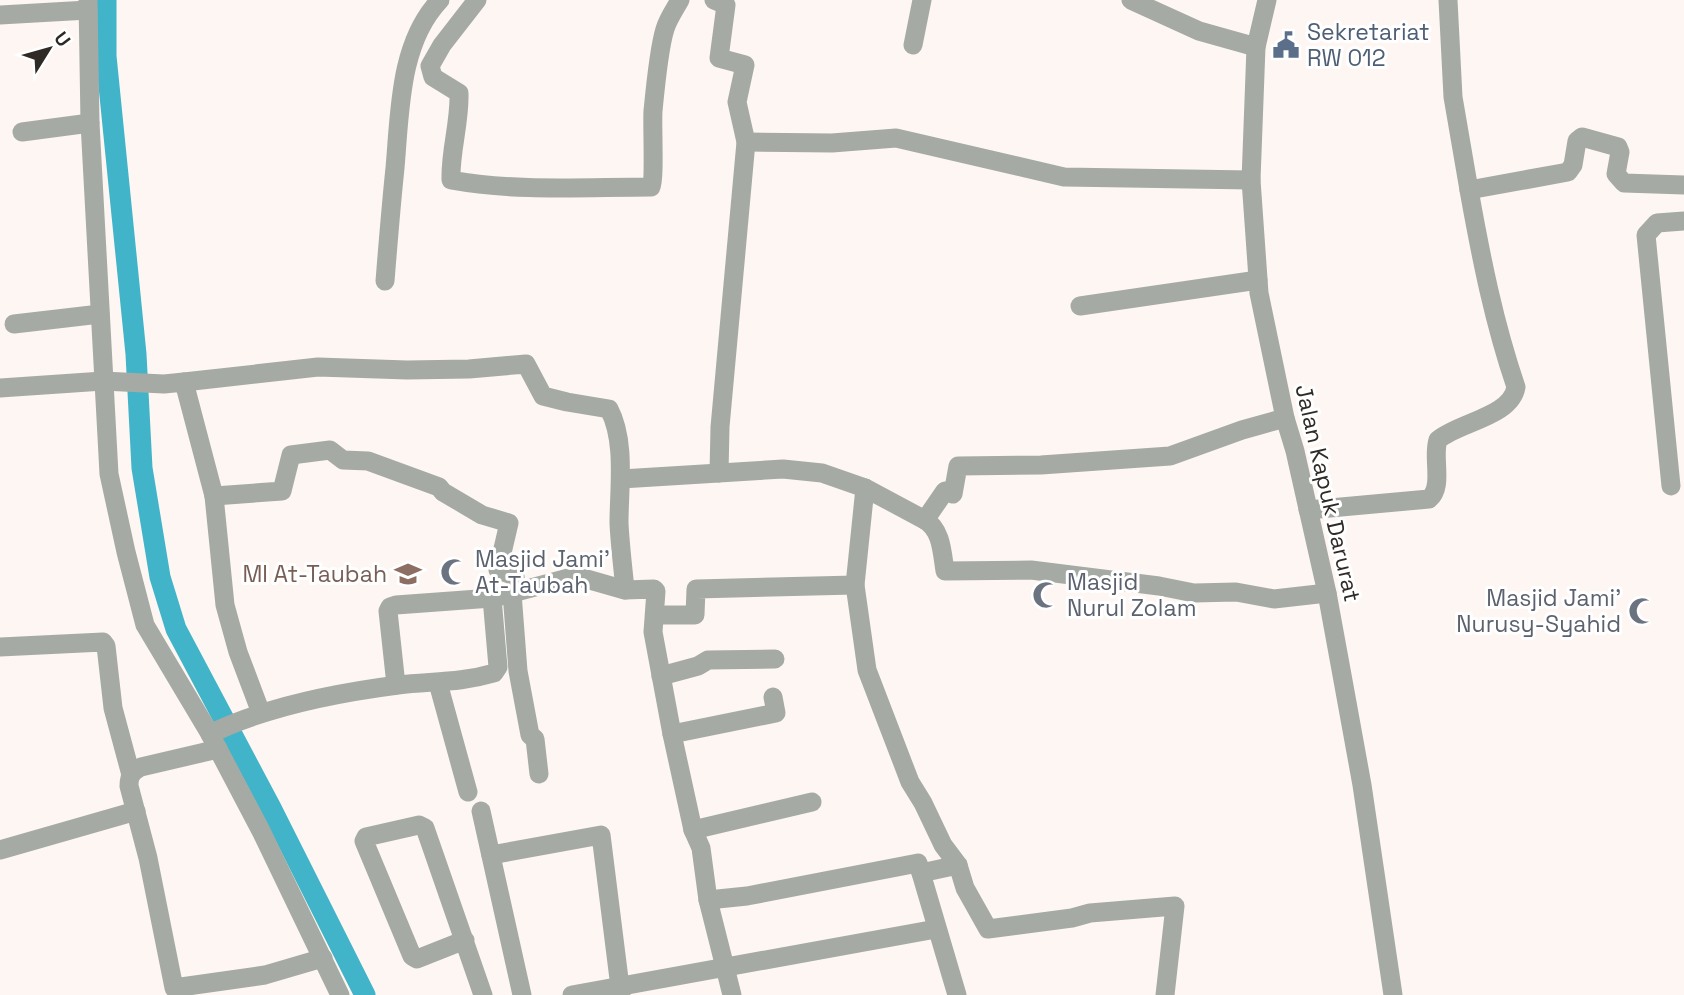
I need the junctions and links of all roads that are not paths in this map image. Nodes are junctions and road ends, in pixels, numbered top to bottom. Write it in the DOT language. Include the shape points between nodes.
graph roads {
  1 [pos="440,0"];
  2 [pos="477,0"];
  3 [pos="680,0"];
  4 [pos="714,0"];
  5 [pos="922,0"];
  6 [pos="1131,0"];
  7 [pos="1267,0"];
  8 [pos="1448,0"];
  9 [pos="51,5"];
  10 [pos="88,5"];
  11 [pos="0,15"];
  12 [pos="913,45"];
  13 [pos="1256,47"];
  14 [pos="90,124"];
  15 [pos="22,132"];
  16 [pos="746,142"];
  17 [pos="1251,180"];
  18 [pos="1684,185"];
  19 [pos="1469,190"];
  20 [pos="1684,221"];
  21 [pos="1258,280"];
  22 [pos="385,281"];
  23 [pos="1080,306"];
  24 [pos="100,314"];
  25 [pos="14,324"];
  26 [pos="111,382"];
  27 [pos="184,382"];
  28 [pos="0,388"];
  29 [pos="1285,418"];
  30 [pos="719,472"];
  31 [pos="621,479"];
  32 [pos="1671,486"];
  33 [pos="865,488"];
  34 [pos="214,496"];
  35 [pos="1308,510"];
  36 [pos="925,520"];
  37 [pos="855,585"];
  38 [pos="625,590"];
  39 [pos="514,593"];
  40 [pos="1327,593"];
  41 [pos="492,598"];
  42 [pos="655,615"];
  43 [pos="0,647"];
  44 [pos="775,659"];
  45 [pos="661,676"];
  46 [pos="438,683"];
  47 [pos="396,685"];
  48 [pos="773,697"];
  49 [pos="258,715"];
  50 [pos="672,734"];
  51 [pos="218,737"];
  52 [pos="540,774"];
  53 [pos="131,775"];
  54 [pos="468,792"];
  55 [pos="812,802"];
  56 [pos="135,811"];
  57 [pos="481,811"];
  58 [pos="693,830"];
  59 [pos="0,850"];
  60 [pos="491,855"];
  61 [pos="958,864"];
  62 [pos="921,873"];
  63 [pos="708,900"];
  64 [pos="936,929"];
  65 [pos="465,940"];
  66 [pos="323,958"];
  67 [pos="726,969"];
  68 [pos="621,991"];
  69 [pos="169,993"];
  70 [pos="340,995"];
  71 [pos="483,995"];
  72 [pos="522,995"];
  73 [pos="572,995"];
  74 [pos="732,995"];
  75 [pos="957,995"];
  76 [pos="1165,995"];
  77 [pos="1393,995"];
  1 -- 22 [label="street" via="414,44 402,88"];
  2 -- 3 [label="street" via="430,66 433,77 459,93 451,180 481,185 651,187 658,74 665,29"];
  4 -- 16 [label="street" via="726,5 719,58 745,65 737,102"];
  5 -- 12 [label="street"];
  6 -- 13 [label="street" via="1199,31"];
  7 -- 13 [label="street, Jalan Kapuk Darurat"];
  8 -- 19 [label="street" via="1452,97"];
  9 -- 10 [label="street"];
  9 -- 11 [label="street"];
  10 -- 14 [label="street"];
  13 -- 17 [label="street, Jalan Kapuk Darurat"];
  14 -- 15 [label="street"];
  14 -- 24 [label="street"];
  16 -- 17 [label="street" via="896,138 1064,177"];
  16 -- 30 [label="street"];
  17 -- 21 [label="street, Jalan Kapuk Darurat"];
  18 -- 19 [label="street" via="1622,183 1616,174 1618,147 1582,137 1568,172"];
  19 -- 35 [label="street" via="1483,269 1515,393 1504,407 1438,440 1436,490 1429,499"];
  20 -- 32 [label="street" via="1657,223 1646,235"];
  21 -- 23 [label="street"];
  21 -- 29 [label="street, Jalan Kapuk Darurat"];
  24 -- 25 [label="street"];
  24 -- 26 [label="street"];
  26 -- 27 [label="street"];
  26 -- 28 [label="street"];
  26 -- 51 [label="street" via="109,474 145,625"];
  27 -- 31 [label="street" via="318,367 407,370 526,364 543,396 609,408 615,419"];
  27 -- 34 [label="street"];
  29 -- 35 [label="street, Jalan Kapuk Darurat"];
  29 -- 36 [label="street" via="1170,456 958,466 953,494 945,492"];
  30 -- 31 [label="street"];
  30 -- 33 [label="street" via="783,469 822,473"];
  31 -- 38 [label="street" via="619,523"];
  33 -- 36 [label="street"];
  33 -- 37 [label="street"];
  34 -- 39 [label="street" via="282,491 291,455 330,450 343,460 368,461 439,487 482,515 509,523 498,570 515,576"];
  34 -- 49 [label="street" via="225,605"];
  35 -- 40 [label="street, Jalan Kapuk Darurat"];
  36 -- 40 [label="street" via="940,540 945,571 1031,570 1194,593 1236,592 1274,599"];
  37 -- 42 [label="street" via="696,589 695,615"];
  37 -- 61 [label="street" via="867,670 909,782"];
  38 -- 39 [label="street" via="576,576"];
  38 -- 42 [label="street" via="654,589"];
  39 -- 41 [label="street"];
  39 -- 52 [label="street" via="518,671"];
  40 -- 77 [label="street, Jalan Kapuk Darurat"];
  41 -- 46 [label="street" via="498,667 494,673 472,679"];
  41 -- 47 [label="street" via="390,607"];
  42 -- 45 [label="street" via="653,632"];
  43 -- 53 [label="street" via="103,642 113,708"];
  44 -- 45 [label="street" via="708,660"];
  45 -- 50 [label="street"];
  46 -- 47 [label="street"];
  46 -- 54 [label="street"];
  47 -- 49 [label="street"];
  48 -- 50 [label="street" via="776,713"];
  49 -- 51 [label="street"];
  50 -- 58 [label="street"];
  51 -- 53 [label="street"];
  51 -- 66 [label="street"];
  53 -- 56 [label="street"];
  55 -- 58 [label="street"];
  56 -- 59 [label="street"];
  56 -- 69 [label="street" via="148,859"];
  57 -- 60 [label="street"];
  58 -- 63 [label="street" via="701,848"];
  60 -- 68 [label="street" via="601,835"];
  60 -- 72 [label="street"];
  61 -- 62 [label="street"];
  61 -- 76 [label="street" via="965,888 988,929 1175,906"];
  62 -- 63 [label="street" via="918,863"];
  62 -- 64 [label="street"];
  63 -- 67 [label="street"];
  64 -- 67 [label="street"];
  64 -- 75 [label="street"];
  65 -- 65 [label="street" via="425,828 419,825 366,837 414,958"];
  65 -- 71 [label="street"];
  66 -- 69 [label="street" via="265,975"];
  66 -- 70 [label="street"];
  67 -- 68 [label="street"];
  67 -- 74 [label="street"];
  68 -- 73 [label="street"];
}
